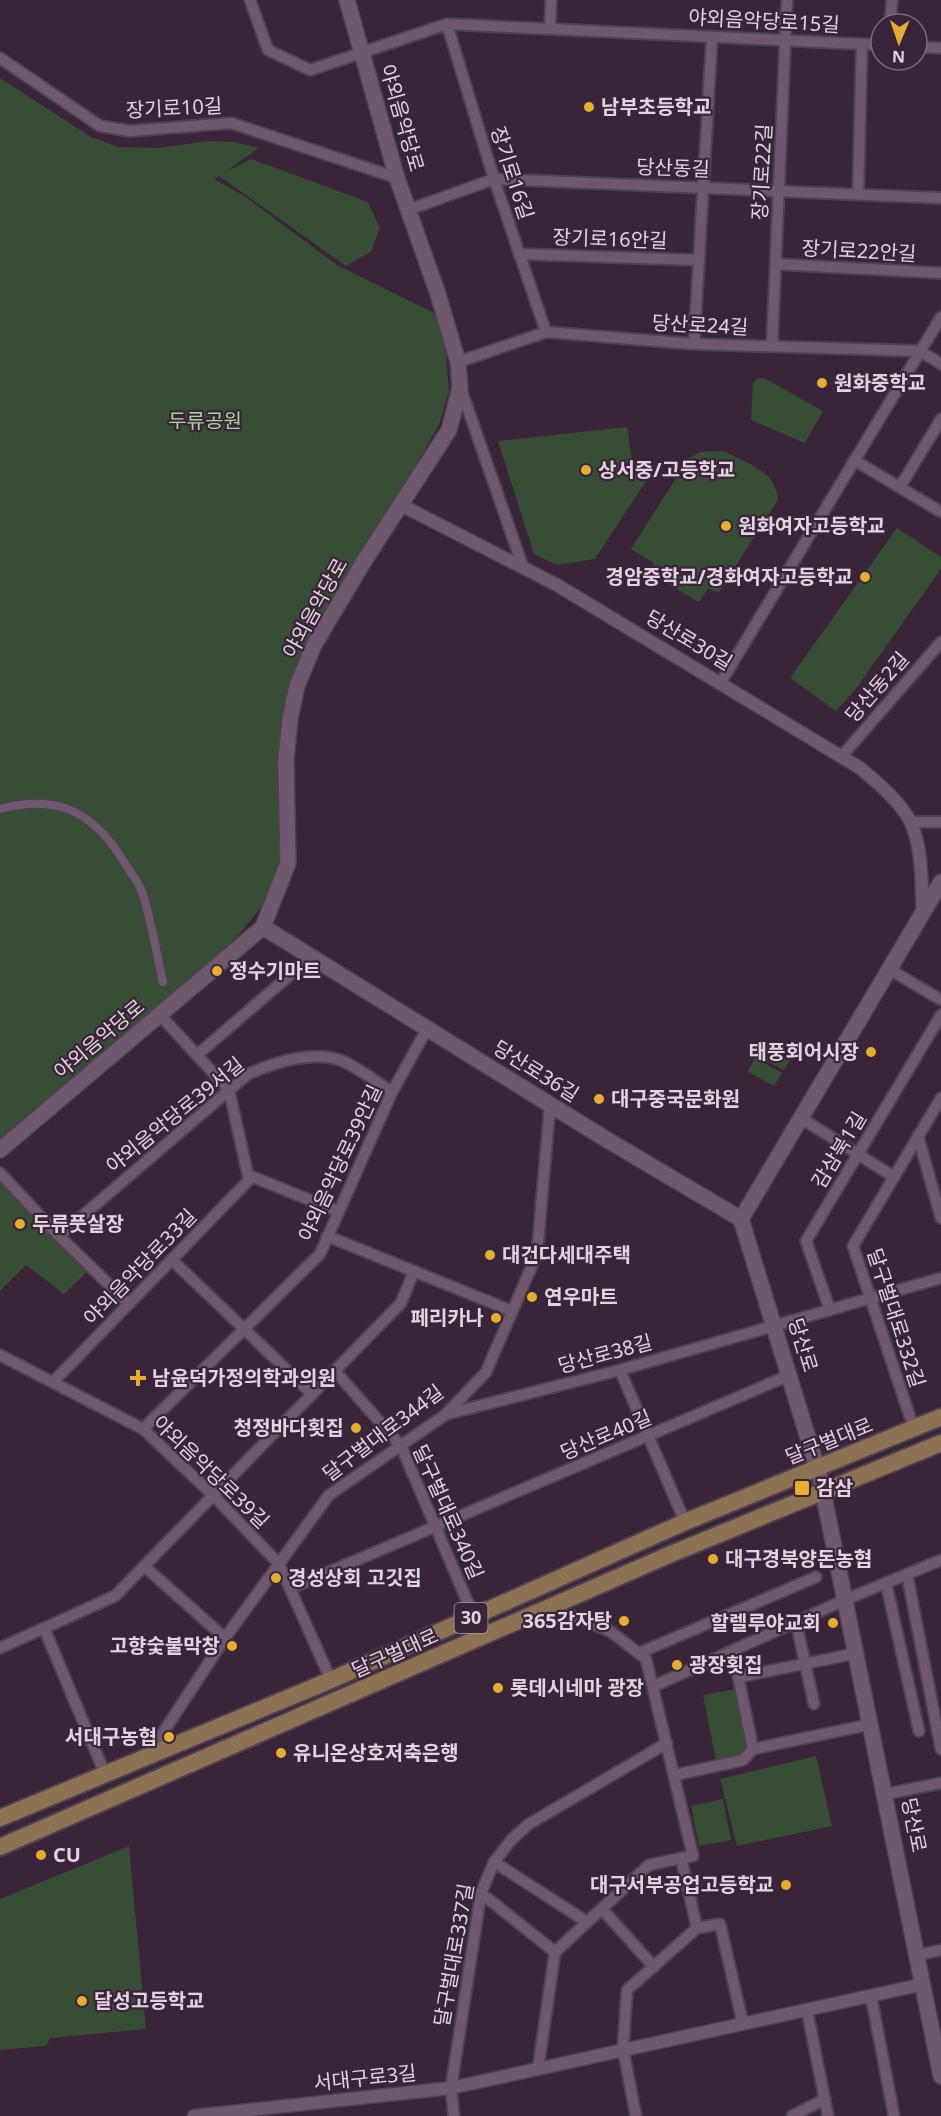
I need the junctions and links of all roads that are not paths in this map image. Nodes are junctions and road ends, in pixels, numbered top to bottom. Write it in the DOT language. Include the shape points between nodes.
graph roads {
  1 [pos="250,0"];
  2 [pos="347,0"];
  3 [pos="551,0"];
  4 [pos="787,0"];
  5 [pos="447,24"];
  6 [pos="550,29"];
  7 [pos="712,37"];
  8 [pos="786,39"];
  9 [pos="862,44"];
  10 [pos="869,44"];
  11 [pos="362,53"];
  12 [pos="0,58"];
  13 [pos="397,178"];
  14 [pos="494,179"];
  15 [pos="703,188"];
  16 [pos="779,189"];
  17 [pos="858,194"];
  18 [pos="941,198"];
  19 [pos="408,210"];
  20 [pos="519,254"];
  21 [pos="699,260"];
  22 [pos="776,264"];
  23 [pos="941,273"];
  24 [pos="941,317"];
  25 [pos="546,332"];
  26 [pos="694,344"];
  27 [pos="772,346"];
  28 [pos="920,351"];
  29 [pos="458,362"];
  30 [pos="941,364"];
  31 [pos="460,388"];
  32 [pos="941,419"];
  33 [pos="854,460"];
  34 [pos="900,487"];
  35 [pos="401,505"];
  36 [pos="939,506"];
  37 [pos="523,567"];
  38 [pos="941,642"];
  39 [pos="721,682"];
  40 [pos="841,757"];
  41 [pos="0,809"];
  42 [pos="911,822"];
  43 [pos="941,822"];
  44 [pos="941,882"];
  45 [pos="923,912"];
  46 [pos="263,927"];
  47 [pos="311,957"];
  48 [pos="890,969"];
  49 [pos="163,982"];
  50 [pos="941,1000"];
  51 [pos="160,1015"];
  52 [pos="941,1015"];
  53 [pos="427,1029"];
  54 [pos="197,1055"];
  55 [pos="229,1090"];
  56 [pos="393,1092"];
  57 [pos="941,1098"];
  58 [pos="550,1105"];
  59 [pos="801,1118"];
  60 [pos="918,1136"];
  61 [pos="0,1150"];
  62 [pos="858,1154"];
  63 [pos="0,1173"];
  64 [pos="248,1175"];
  65 [pos="894,1177"];
  66 [pos="337,1211"];
  67 [pos="941,1218"];
  68 [pos="741,1219"];
  69 [pos="59,1236"];
  70 [pos="327,1236"];
  71 [pos="172,1260"];
  72 [pos="414,1271"];
  73 [pos="941,1278"];
  74 [pos="871,1298"];
  75 [pos="129,1304"];
  76 [pos="830,1310"];
  77 [pos="512,1311"];
  78 [pos="775,1326"];
  79 [pos="244,1329"];
  80 [pos="3,1360"];
  81 [pos="620,1370"];
  82 [pos="335,1371"];
  83 [pos="790,1375"];
  84 [pos="53,1382"];
  85 [pos="312,1394"];
  86 [pos="445,1415"];
  87 [pos="941,1417"];
  88 [pos="143,1429"];
  89 [pos="914,1429"];
  90 [pos="648,1436"];
  91 [pos="941,1443"];
  92 [pos="400,1446"];
  93 [pos="818,1469"];
  94 [pos="774,1486"];
  95 [pos="824,1492"];
  96 [pos="213,1496"];
  97 [pos="756,1518"];
  98 [pos="685,1522"];
  99 [pos="435,1527"];
  100 [pos="941,1560"];
  101 [pos="279,1564"];
  102 [pos="144,1566"];
  103 [pos="907,1574"];
  104 [pos="816,1577"];
  105 [pos="886,1583"];
  106 [pos="296,1586"];
  107 [pos="847,1599"];
  108 [pos="552,1608"];
  109 [pos="474,1617"];
  110 [pos="796,1622"];
  111 [pos="44,1628"];
  112 [pos="225,1638"];
  113 [pos="0,1648"];
  114 [pos="733,1651"];
  115 [pos="639,1653"];
  116 [pos="858,1653"];
  117 [pos="805,1664"];
  118 [pos="739,1677"];
  119 [pos="331,1680"];
  120 [pos="654,1686"];
  121 [pos="814,1704"];
  122 [pos="872,1724"];
  123 [pos="919,1731"];
  124 [pos="667,1743"];
  125 [pos="753,1749"];
  126 [pos="941,1749"];
  127 [pos="148,1755"];
  128 [pos="105,1774"];
  129 [pos="675,1775"];
  130 [pos="941,1783"];
  131 [pos="886,1794"];
  132 [pos="0,1818"];
  133 [pos="0,1847"];
  134 [pos="681,1858"];
  135 [pos="494,1862"];
  136 [pos="481,1893"];
  137 [pos="602,1909"];
  138 [pos="587,1922"];
  139 [pos="698,1928"];
  140 [pos="941,1950"];
  141 [pos="555,1952"];
  142 [pos="918,1955"];
  143 [pos="654,1967"];
  144 [pos="924,1984"];
  145 [pos="871,1995"];
  146 [pos="807,2010"];
  147 [pos="743,2024"];
  148 [pos="623,2049"];
  149 [pos="538,2069"];
  150 [pos="941,2076"];
  151 [pos="450,2088"];
  152 [pos="825,2099"];
  153 [pos="268,2112"];
  154 [pos="194,2116"];
  155 [pos="454,2116"];
  156 [pos="636,2116"];
  157 [pos="792,2116"];
  158 [pos="828,2116"];
  159 [pos="894,2116"];
  1 -- 11 [label="street, 야외음악당로15길" via="268,50 310,70"];
  2 -- 11 [label="main road, 야외음악당로"];
  3 -- 6 [label="street"];
  4 -- 8 [label="street, 장기로22길"];
  5 -- 6 [label="street, 야외음악당로15길"];
  5 -- 11 [label="street, 야외음악당로15길"];
  5 -- 14 [label="street, 장기로16길"];
  6 -- 7 [label="street, 야외음악당로15길"];
  7 -- 8 [label="street, 야외음악당로15길"];
  7 -- 15 [label="street"];
  8 -- 9 [label="street, 야외음악당로15길"];
  8 -- 16 [label="street, 장기로22길"];
  9 -- 10 [label="street, 야외음악당로15길"];
  9 -- 17 [label="street"];
  11 -- 13 [label="main road, 야외음악당로"];
  12 -- 13 [label="street, 장기로10길" via="100,126 130,131 231,123"];
  13 -- 19 [label="main road, 야외음악당로"];
  14 -- 15 [label="street, 당산동길"];
  14 -- 19 [label="street, 당산동길"];
  14 -- 20 [label="street, 장기로16길"];
  15 -- 16 [label="street, 당산동길"];
  15 -- 21 [label="street"];
  16 -- 17 [label="street, 당산동길"];
  16 -- 22 [label="street, 장기로22길"];
  17 -- 18 [label="street, 당산동길"];
  19 -- 29 [label="main road, 야외음악당로"];
  20 -- 21 [label="street, 장기로16안길"];
  20 -- 25 [label="street, 장기로16길"];
  21 -- 26 [label="street"];
  22 -- 23 [label="street, 장기로22안길"];
  22 -- 27 [label="street, 장기로22길"];
  24 -- 28 [label="street"];
  25 -- 26 [label="street, 당산로24길"];
  25 -- 29 [label="street, 당산로24길"];
  26 -- 27 [label="street, 당산로24길"];
  27 -- 28 [label="street, 당산로24길"];
  28 -- 30 [label="street, 당산로24길"];
  28 -- 33 [label="street"];
  29 -- 31 [label="main road, 야외음악당로"];
  31 -- 35 [label="main road, 야외음악당로" via="449,430"];
  31 -- 37 [label="street"];
  32 -- 34 [label="street"];
  33 -- 34 [label="street"];
  33 -- 39 [label="street"];
  34 -- 36 [label="street"];
  35 -- 37 [label="street, 당산로30길"];
  35 -- 46 [label="main road, 야외음악당로" via="314,645 297,686 286,760 288,863"];
  37 -- 39 [label="street, 당산로30길"];
  38 -- 40 [label="street, 당산동2길"];
  39 -- 40 [label="street, 당산로30길"];
  40 -- 42 [label="street, 당산로30길" via="880,785"];
  41 -- 49 [label="street" via="50,803 72,808 96,826 116,848 142,891"];
  42 -- 43 [label="street"];
  42 -- 45 [label="street" via="918,846"];
  44 -- 45 [label="main road"];
  45 -- 48 [label="main road"];
  46 -- 47 [label="main road, 당산로36길"];
  46 -- 51 [label="main road, 야외음악당로"];
  47 -- 53 [label="main road, 당산로36길"];
  47 -- 54 [label="street"];
  48 -- 50 [label="street"];
  48 -- 59 [label="main road"];
  51 -- 54 [label="street"];
  51 -- 61 [label="main road, 야외음악당로"];
  52 -- 62 [label="street, 감삼북1길"];
  53 -- 56 [label="street, 야외음악당로39안길"];
  53 -- 58 [label="main road, 당산로36길"];
  54 -- 55 [label="street"];
  55 -- 56 [label="street, 야외음악당로39서길" via="248,1074 277,1062 313,1058 339,1060"];
  55 -- 64 [label="street"];
  55 -- 69 [label="street, 야외음악당로39서길"];
  56 -- 66 [label="street, 야외음악당로39안길"];
  57 -- 60 [label="street, 달구벌대로332길"];
  58 -- 68 [label="main road, 당산로36길"];
  58 -- 77 [label="street, 달구벌대로344길" via="537,1254"];
  59 -- 62 [label="street"];
  59 -- 68 [label="main road"];
  60 -- 65 [label="street, 달구벌대로332길"];
  60 -- 67 [label="street"];
  62 -- 65 [label="street"];
  62 -- 76 [label="street, 감삼북1길" via="806,1241"];
  63 -- 69 [label="street"];
  64 -- 66 [label="street"];
  64 -- 71 [label="street, 야외음악당로33길" via="249,1180"];
  65 -- 74 [label="street, 달구벌대로332길" via="853,1246"];
  66 -- 70 [label="street, 야외음악당로39안길"];
  68 -- 78 [label="main road, 당산로"];
  69 -- 75 [label="street"];
  70 -- 72 [label="street"];
  70 -- 79 [label="street, 야외음악당로39안길" via="320,1254"];
  71 -- 75 [label="street, 야외음악당로33길"];
  71 -- 79 [label="street"];
  72 -- 77 [label="street"];
  72 -- 82 [label="street" via="401,1303"];
  73 -- 74 [label="street, 당산로38길"];
  74 -- 76 [label="street, 당산로38길"];
  74 -- 89 [label="street, 달구벌대로332길"];
  75 -- 84 [label="street, 야외음악당로33길"];
  76 -- 78 [label="street, 당산로38길"];
  77 -- 86 [label="street, 달구벌대로344길" via="486,1372"];
  78 -- 81 [label="street, 당산로38길"];
  78 -- 83 [label="main road, 당산로"];
  79 -- 85 [label="street"];
  79 -- 88 [label="street, 야외음악당로39안길"];
  80 -- 84 [label="street, 야외음악당로39길"];
  81 -- 86 [label="street, 당산로38길"];
  81 -- 90 [label="street"];
  82 -- 85 [label="street"];
  82 -- 92 [label="street, 달구벌대로340길"];
  83 -- 90 [label="street, 당산로40길"];
  83 -- 93 [label="main road, 당산로"];
  84 -- 88 [label="street, 야외음악당로39길"];
  85 -- 96 [label="street"];
  86 -- 92 [label="street, 달구벌대로344길"];
  87 -- 89 [label="main road, 달구벌대로 / 30"];
  88 -- 96 [label="street, 야외음악당로39길"];
  89 -- 93 [label="main road, 달구벌대로 / 30"];
  90 -- 98 [label="street"];
  90 -- 99 [label="street, 당산로40길"];
  91 -- 95 [label="main road, 달구벌대로 / 30"];
  92 -- 99 [label="street, 달구벌대로340길"];
  92 -- 101 [label="street, 달구벌대로344길" via="329,1495"];
  93 -- 94 [label="main road, 달구벌대로 / 30"];
  93 -- 95 [label="main road, 당산로"];
  94 -- 97 [label="main road" via="776,1497 760,1507"];
  94 -- 98 [label="main road, 달구벌대로 / 30"];
  95 -- 97 [label="main road, 달구벌대로 / 30"];
  95 -- 107 [label="main road, 당산로"];
  96 -- 101 [label="street, 야외음악당로39길"];
  96 -- 102 [label="street"];
  97 -- 108 [label="main road, 달구벌대로 / 30"];
  98 -- 109 [label="main road, 달구벌대로 / 30"];
  99 -- 106 [label="street"];
  99 -- 109 [label="street, 달구벌대로340길"];
  100 -- 103 [label="street"];
  101 -- 112 [label="street, 달구벌대로344길"];
  101 -- 119 [label="street, 야외음악당로39길"];
  102 -- 111 [label="street" via="115,1596"];
  102 -- 112 [label="street"];
  103 -- 105 [label="street"];
  103 -- 126 [label="street"];
  104 -- 115 [label="street"];
  105 -- 107 [label="street"];
  105 -- 123 [label="street"];
  107 -- 110 [label="street"];
  107 -- 116 [label="main road, 당산로"];
  108 -- 115 [label="street" via="610,1631"];
  108 -- 133 [label="main road, 달구벌대로 / 30"];
  109 -- 119 [label="main road, 달구벌대로 / 30"];
  110 -- 114 [label="street"];
  110 -- 117 [label="street"];
  111 -- 113 [label="street"];
  111 -- 128 [label="street"];
  112 -- 127 [label="street, 달구벌대로344길"];
  114 -- 118 [label="street"];
  114 -- 120 [label="street"];
  115 -- 120 [label="street" via="646,1659"];
  116 -- 117 [label="street"];
  116 -- 122 [label="main road, 당산로"];
  117 -- 118 [label="street"];
  117 -- 121 [label="street"];
  118 -- 125 [label="street"];
  119 -- 127 [label="main road, 달구벌대로 / 30"];
  120 -- 124 [label="street"];
  122 -- 125 [label="street"];
  122 -- 131 [label="main road, 당산로"];
  124 -- 129 [label="street"];
  124 -- 135 [label="street, 달구벌대로337길" via="529,1824"];
  125 -- 129 [label="street" via="743,1760"];
  127 -- 128 [label="main road, 달구벌대로 / 30"];
  128 -- 132 [label="main road, 달구벌대로 / 30"];
  129 -- 134 [label="street" via="693,1856"];
  130 -- 131 [label="street"];
  131 -- 142 [label="main road, 당산로"];
  134 -- 137 [label="street" via="649,1865"];
  134 -- 139 [label="street"];
  135 -- 136 [label="street, 달구벌대로337길"];
  135 -- 138 [label="street"];
  136 -- 141 [label="street"];
  136 -- 151 [label="street, 달구벌대로337길"];
  137 -- 138 [label="street"];
  137 -- 143 [label="street"];
  138 -- 141 [label="street"];
  139 -- 143 [label="street"];
  139 -- 147 [label="street" via="720,1924"];
  140 -- 142 [label="street"];
  141 -- 149 [label="street"];
  142 -- 144 [label="main road, 당산로"];
  143 -- 148 [label="street" via="627,1990"];
  144 -- 145 [label="street, 서대구로3길"];
  144 -- 150 [label="main road, 당산로"];
  145 -- 146 [label="street, 서대구로3길"];
  145 -- 159 [label="street"];
  146 -- 147 [label="street, 서대구로3길"];
  146 -- 152 [label="street"];
  147 -- 148 [label="street, 서대구로3길"];
  148 -- 149 [label="street, 서대구로3길"];
  148 -- 156 [label="street"];
  149 -- 151 [label="street, 서대구로3길"];
  151 -- 153 [label="street, 서대구로3길"];
  151 -- 155 [label="street, 달구벌대로337길"];
  152 -- 157 [label="street"];
  152 -- 158 [label="street"];
  153 -- 154 [label="street, 서대구로3길"];
}
